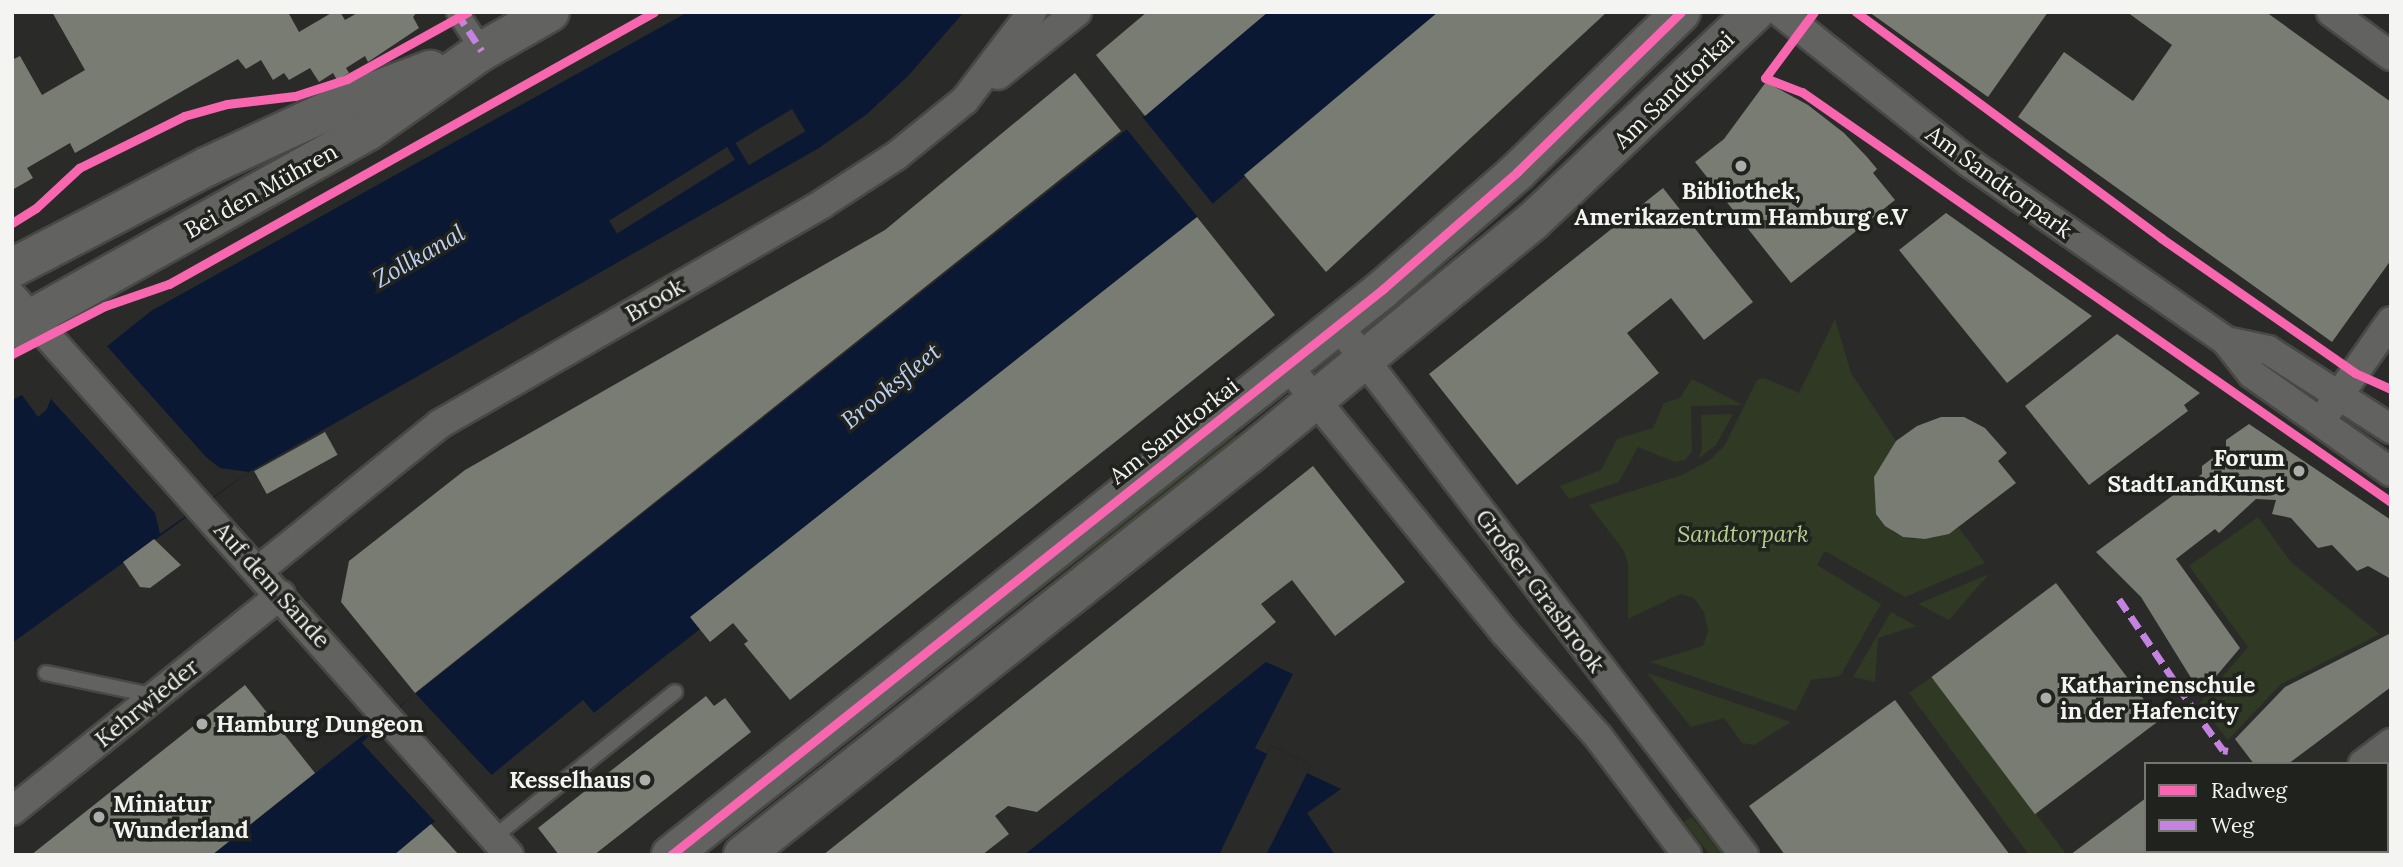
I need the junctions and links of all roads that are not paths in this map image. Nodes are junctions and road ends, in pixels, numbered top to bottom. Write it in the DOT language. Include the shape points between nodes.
graph roads {
  1 [pos="457,12"];
  2 [pos="550,12"];
  3 [pos="1032,12"];
  4 [pos="1077,12"];
  5 [pos="1681,12"];
  6 [pos="1755,12"];
  7 [pos="1780,12"];
  8 [pos="2330,12"];
  9 [pos="481,51"];
  10 [pos="2391,55"];
  11 [pos="965,100"];
  12 [pos="12,268"];
  13 [pos="19,315"];
  14 [pos="2391,321"];
  15 [pos="1338,325"];
  16 [pos="2226,341"];
  17 [pos="1364,362"];
  18 [pos="1288,366"];
  19 [pos="2342,394"];
  20 [pos="1318,399"];
  21 [pos="2319,421"];
  22 [pos="2391,429"];
  23 [pos="2391,472"];
  24 [pos="259,570"];
  25 [pos="281,594"];
  26 [pos="46,673"];
  27 [pos="675,692"];
  28 [pos="157,696"];
  29 [pos="2391,743"];
  30 [pos="2366,762"];
  31 [pos="12,811"];
  32 [pos="501,846"];
  33 [pos="671,855"];
  34 [pos="743,855"];
  35 [pos="1687,855"];
  36 [pos="1744,855"];
  1 -- 9 [label="street"];
  2 -- 9 [label="main road, Bei den Mühren"];
  3 -- 11 [label="street, Brook"];
  4 -- 11 [label="street"];
  5 -- 15 [label="main road, Am Sandtorkai" via="1510,178"];
  6 -- 17 [label="main road, Am Sandtorkai" via="1533,222"];
  7 -- 16 [label="street, Am Sandtorpark" via="1970,163"];
  8 -- 10 [label="street"];
  9 -- 12 [label="main road, Bei den Mühren" via="351,100 206,167"];
  9 -- 13 [label="main road, Bei den Mühren" via="368,131"];
  11 -- 24 [label="street, Brook" via="896,156 822,204 440,424"];
  13 -- 24 [label="street, Auf dem Sande" via="69,361"];
  14 -- 19 [label="street"];
  15 -- 17 [label="street, Großer Grasbrook"];
  15 -- 18 [label="main road, Am Sandtorkai"];
  16 -- 19 [label="street, Am Sandtorpark" via="2268,350"];
  16 -- 21 [label="street, Am Sandtorpark" via="2252,374"];
  17 -- 20 [label="main road, Am Sandtorkai"];
  17 -- 36 [label="street, Großer Grasbrook"];
  18 -- 20 [label="street, Großer Grasbrook"];
  18 -- 33 [label="main road, Am Sandtorkai"];
  19 -- 21 [label="street"];
  19 -- 22 [label="street, Am Sandtorpark"];
  20 -- 34 [label="main road, Am Sandtorkai"];
  20 -- 35 [label="street, Großer Grasbrook" via="1504,633 1597,735"];
  21 -- 23 [label="street, Am Sandtorpark"];
  24 -- 25 [label="street, Auf dem Sande"];
  25 -- 28 [label="street, Kehrwieder"];
  25 -- 32 [label="street, Auf dem Sande"];
  26 -- 28 [label="lane"];
  27 -- 32 [label="lane"];
  28 -- 31 [label="street, Kehrwieder"];
  29 -- 30 [label="street"];
}
